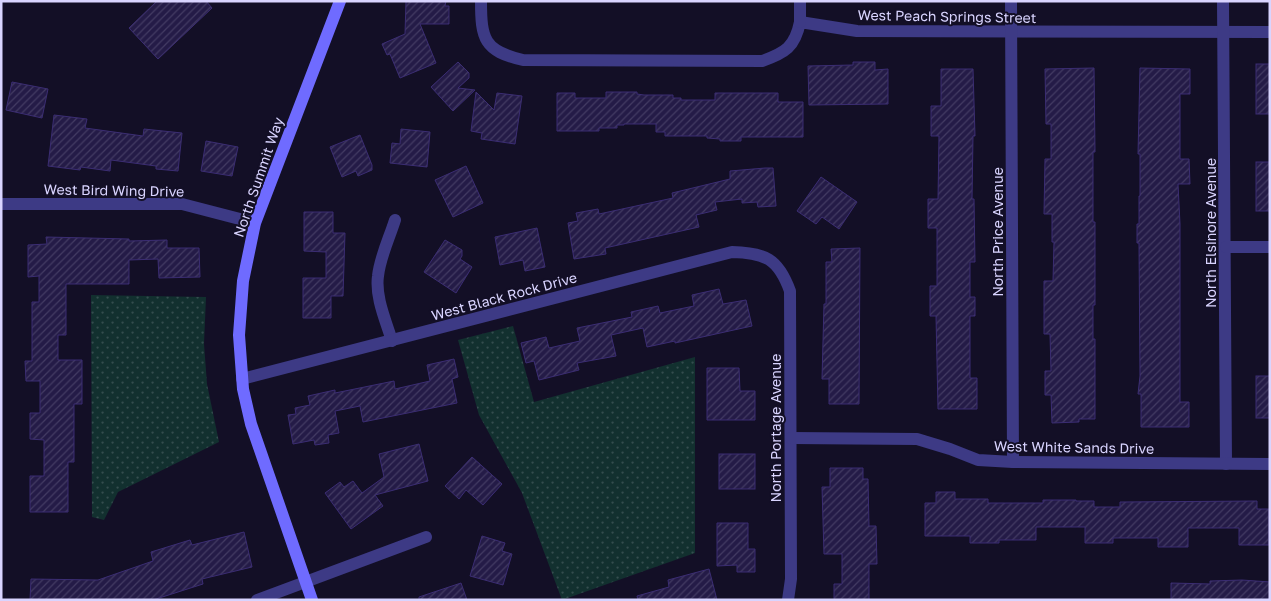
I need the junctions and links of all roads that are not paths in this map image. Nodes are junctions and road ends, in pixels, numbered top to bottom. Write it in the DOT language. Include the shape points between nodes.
graph roads {
  1 [pos="340,1"];
  2 [pos="481,1"];
  3 [pos="800,1"];
  4 [pos="1011,1"];
  5 [pos="1223,1"];
  6 [pos="800,22"];
  7 [pos="1011,32"];
  8 [pos="1223,32"];
  9 [pos="1270,32"];
  10 [pos="1,204"];
  11 [pos="395,220"];
  12 [pos="255,223"];
  13 [pos="1226,247"];
  14 [pos="1270,247"];
  15 [pos="772,261"];
  16 [pos="392,341"];
  17 [pos="242,379"];
  18 [pos="791,438"];
  19 [pos="1014,462"];
  20 [pos="1226,464"];
  21 [pos="1270,464"];
  22 [pos="426,537"];
  23 [pos="305,582"];
  24 [pos="256,600"];
  25 [pos="312,600"];
  26 [pos="788,600"];
  1 -- 12 [label="street, North Summit Way"];
  2 -- 6 [label="street" via="481,25 486,39 496,52 523,60 762,61 790,47"];
  3 -- 6 [label="street"];
  4 -- 7 [label="street, North Price Avenue"];
  5 -- 8 [label="street, North Elsinore Avenue"];
  6 -- 7 [label="street, West Peach Springs Street" via="857,31"];
  7 -- 8 [label="street, West Peach Springs Street"];
  7 -- 19 [label="street, North Price Avenue"];
  8 -- 9 [label="street, West Peach Springs Street"];
  8 -- 13 [label="street, North Elsinore Avenue"];
  10 -- 12 [label="street, West Bird Wing Drive" via="182,204"];
  11 -- 16 [label="street" via="377,278 378,294"];
  12 -- 17 [label="street, North Summit Way" via="243,280 239,335"];
  13 -- 14 [label="street"];
  13 -- 20 [label="street, North Elsinore Avenue"];
  15 -- 16 [label="street, West Black Rock Drive" via="755,252 732,252"];
  15 -- 18 [label="street, North Portage Avenue" via="784,275 790,291"];
  16 -- 17 [label="street, West Black Rock Drive"];
  17 -- 23 [label="street, North Summit Way" via="251,424"];
  18 -- 19 [label="street, West White Sands Drive" via="917,439 978,460"];
  18 -- 26 [label="street, North Portage Avenue" via="791,579"];
  19 -- 20 [label="street, West White Sands Drive"];
  20 -- 21 [label="street, West White Sands Drive"];
  22 -- 23 [label="street"];
  23 -- 24 [label="street"];
  23 -- 25 [label="street, North Summit Way"];
}
